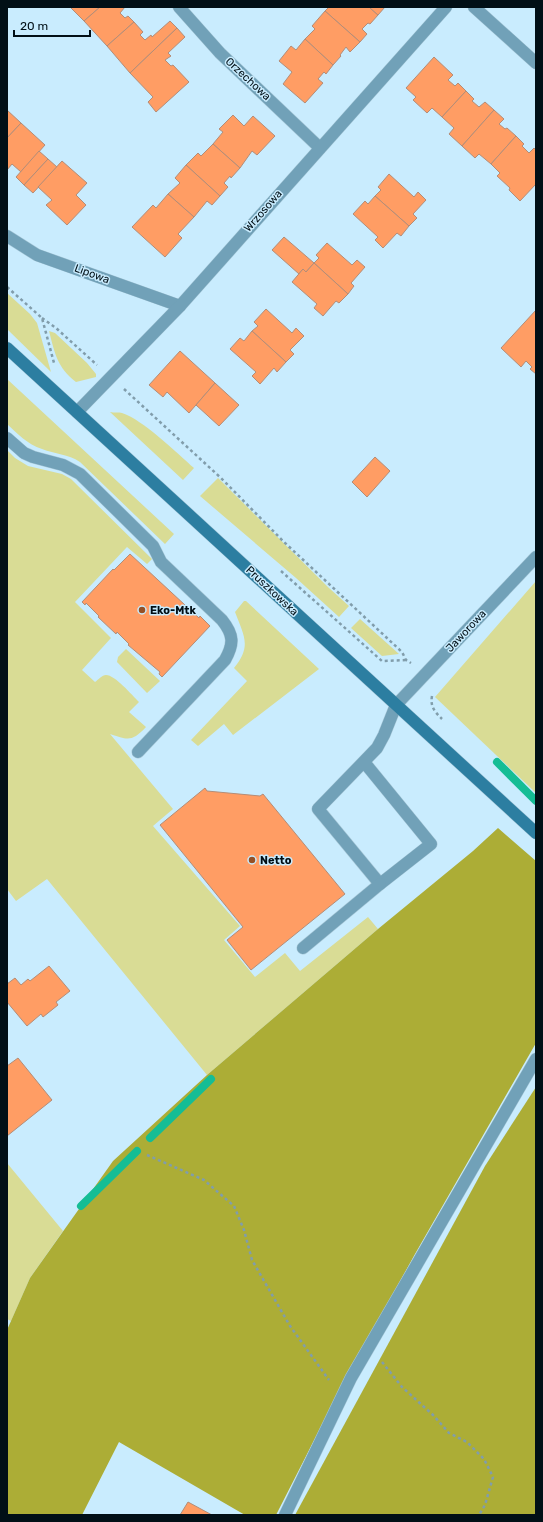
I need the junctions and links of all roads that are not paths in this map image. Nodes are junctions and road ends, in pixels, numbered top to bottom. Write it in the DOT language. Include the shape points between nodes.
graph roads {
  1 [pos="179,7"];
  2 [pos="446,7"];
  3 [pos="474,7"];
  4 [pos="536,63"];
  5 [pos="320,148"];
  6 [pos="7,236"];
  7 [pos="180,306"];
  8 [pos="7,348"];
  9 [pos="77,412"];
  10 [pos="7,438"];
  11 [pos="536,557"];
  12 [pos="396,706"];
  13 [pos="138,752"];
  14 [pos="364,762"];
  15 [pos="536,833"];
  16 [pos="380,884"];
  17 [pos="303,948"];
  18 [pos="536,1059"];
  19 [pos="285,1515"];
  1 -- 5 [label="street, Orzechowa" via="220,53"];
  2 -- 5 [label="street, Wrzosowa"];
  3 -- 4 [label="street"];
  5 -- 7 [label="street, Wrzosowa"];
  6 -- 7 [label="street, Lipowa" via="37,255"];
  7 -- 9 [label="street, Wrzosowa"];
  8 -- 9 [label="street, Pruszkowska"];
  9 -- 12 [label="street, Pruszkowska"];
  10 -- 13 [label="street" via="24,453 63,465 80,474 153,546 161,562 228,627 232,642 225,660"];
  11 -- 12 [label="street, Jaworowa"];
  12 -- 14 [label="street" via="381,742"];
  12 -- 15 [label="street, Pruszkowska"];
  14 -- 16 [label="street" via="318,809"];
  14 -- 16 [label="street" via="431,844"];
  16 -- 17 [label="street"];
  18 -- 19 [label="street" via="341,1397"];
}
